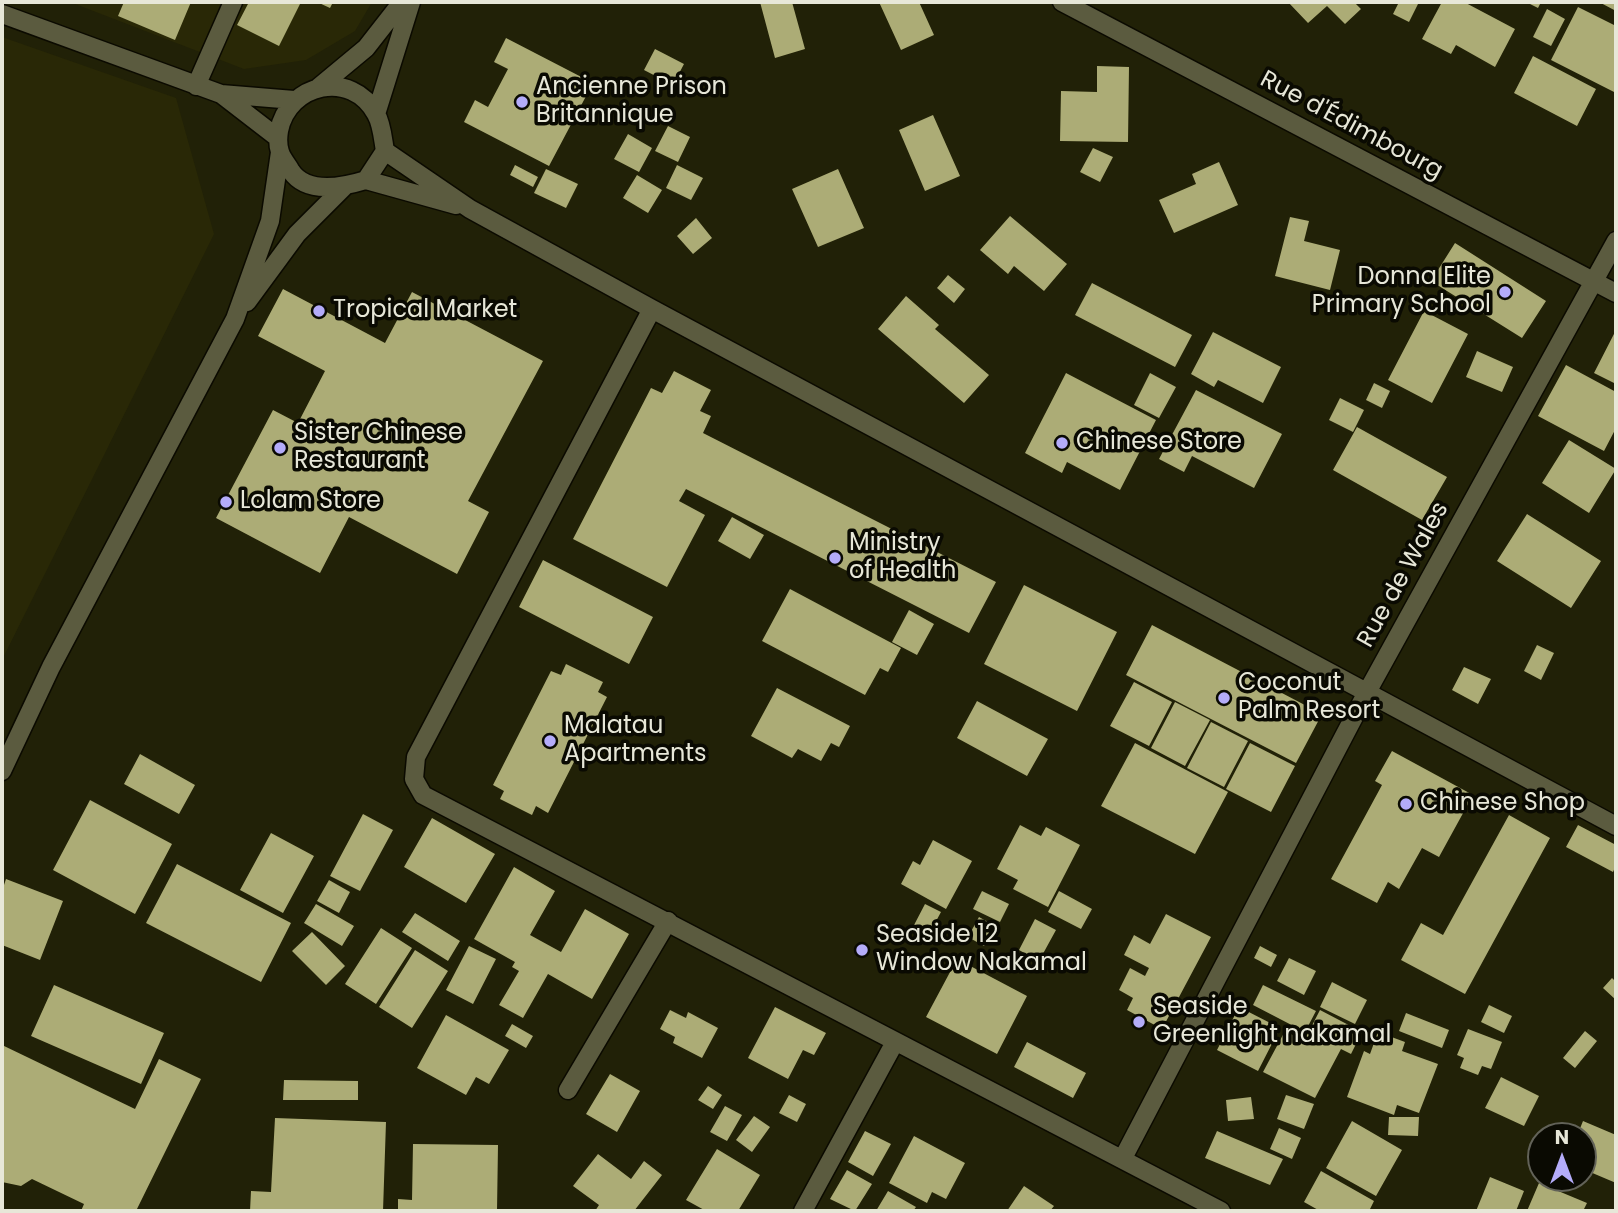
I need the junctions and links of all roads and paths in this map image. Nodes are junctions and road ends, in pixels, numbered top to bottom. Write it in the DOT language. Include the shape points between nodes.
graph roads {
  1 [pos="233,2"];
  2 [pos="402,2"];
  3 [pos="411,2"];
  4 [pos="1062,2"];
  5 [pos="2,14"];
  6 [pos="196,86"];
  7 [pos="318,87"];
  8 [pos="221,94"];
  9 [pos="294,100"];
  10 [pos="376,114"];
  11 [pos="279,145"];
  12 [pos="385,151"];
  13 [pos="366,180"];
  14 [pos="344,187"];
  15 [pos="470,209"];
  16 [pos="1616,241"];
  17 [pos="1594,282"];
  18 [pos="1616,293"];
  19 [pos="652,309"];
  20 [pos="235,319"];
  21 [pos="1366,694"];
  22 [pos="2,771"];
  23 [pos="1616,826"];
  24 [pos="668,921"];
  25 [pos="895,1042"];
  26 [pos="568,1090"];
  27 [pos="1122,1158"];
  28 [pos="803,1211"];
  29 [pos="1221,1211"];
  1 -- 6 [label="street"];
  2 -- 7 [label="street" via="366,48"];
  3 -- 10 [label="street"];
  4 -- 17 [label="street, Rue d'Édimbourg"];
  5 -- 6 [label="street"];
  6 -- 8 [label="street"];
  7 -- 9 [label="street"];
  7 -- 10 [label="street" via="342,87 362,97"];
  8 -- 9 [label="street"];
  8 -- 11 [label="street"];
  9 -- 11 [label="street" via="282,117"];
  10 -- 12 [label="street"];
  11 -- 14 [label="street" via="294,175 317,188"];
  11 -- 20 [label="street" via="270,221"];
  12 -- 13 [label="street"];
  12 -- 15 [label="street"];
  13 -- 14 [label="street"];
  13 -- 15 [label="street"];
  14 -- 20 [label="street" via="297,234"];
  15 -- 19 [label="street"];
  16 -- 17 [label="street, Rue de Wales"];
  17 -- 18 [label="street, Rue d'Édimbourg"];
  17 -- 21 [label="street, Rue de Wales"];
  19 -- 21 [label="street"];
  19 -- 24 [label="street" via="416,757 414,779 422,794"];
  20 -- 22 [label="street" via="51,667"];
  21 -- 23 [label="street"];
  21 -- 27 [label="street, Rue de Wales"];
  24 -- 25 [label="street"];
  24 -- 26 [label="street"];
  25 -- 27 [label="street"];
  25 -- 28 [label="street"];
  27 -- 29 [label="street"];
}
